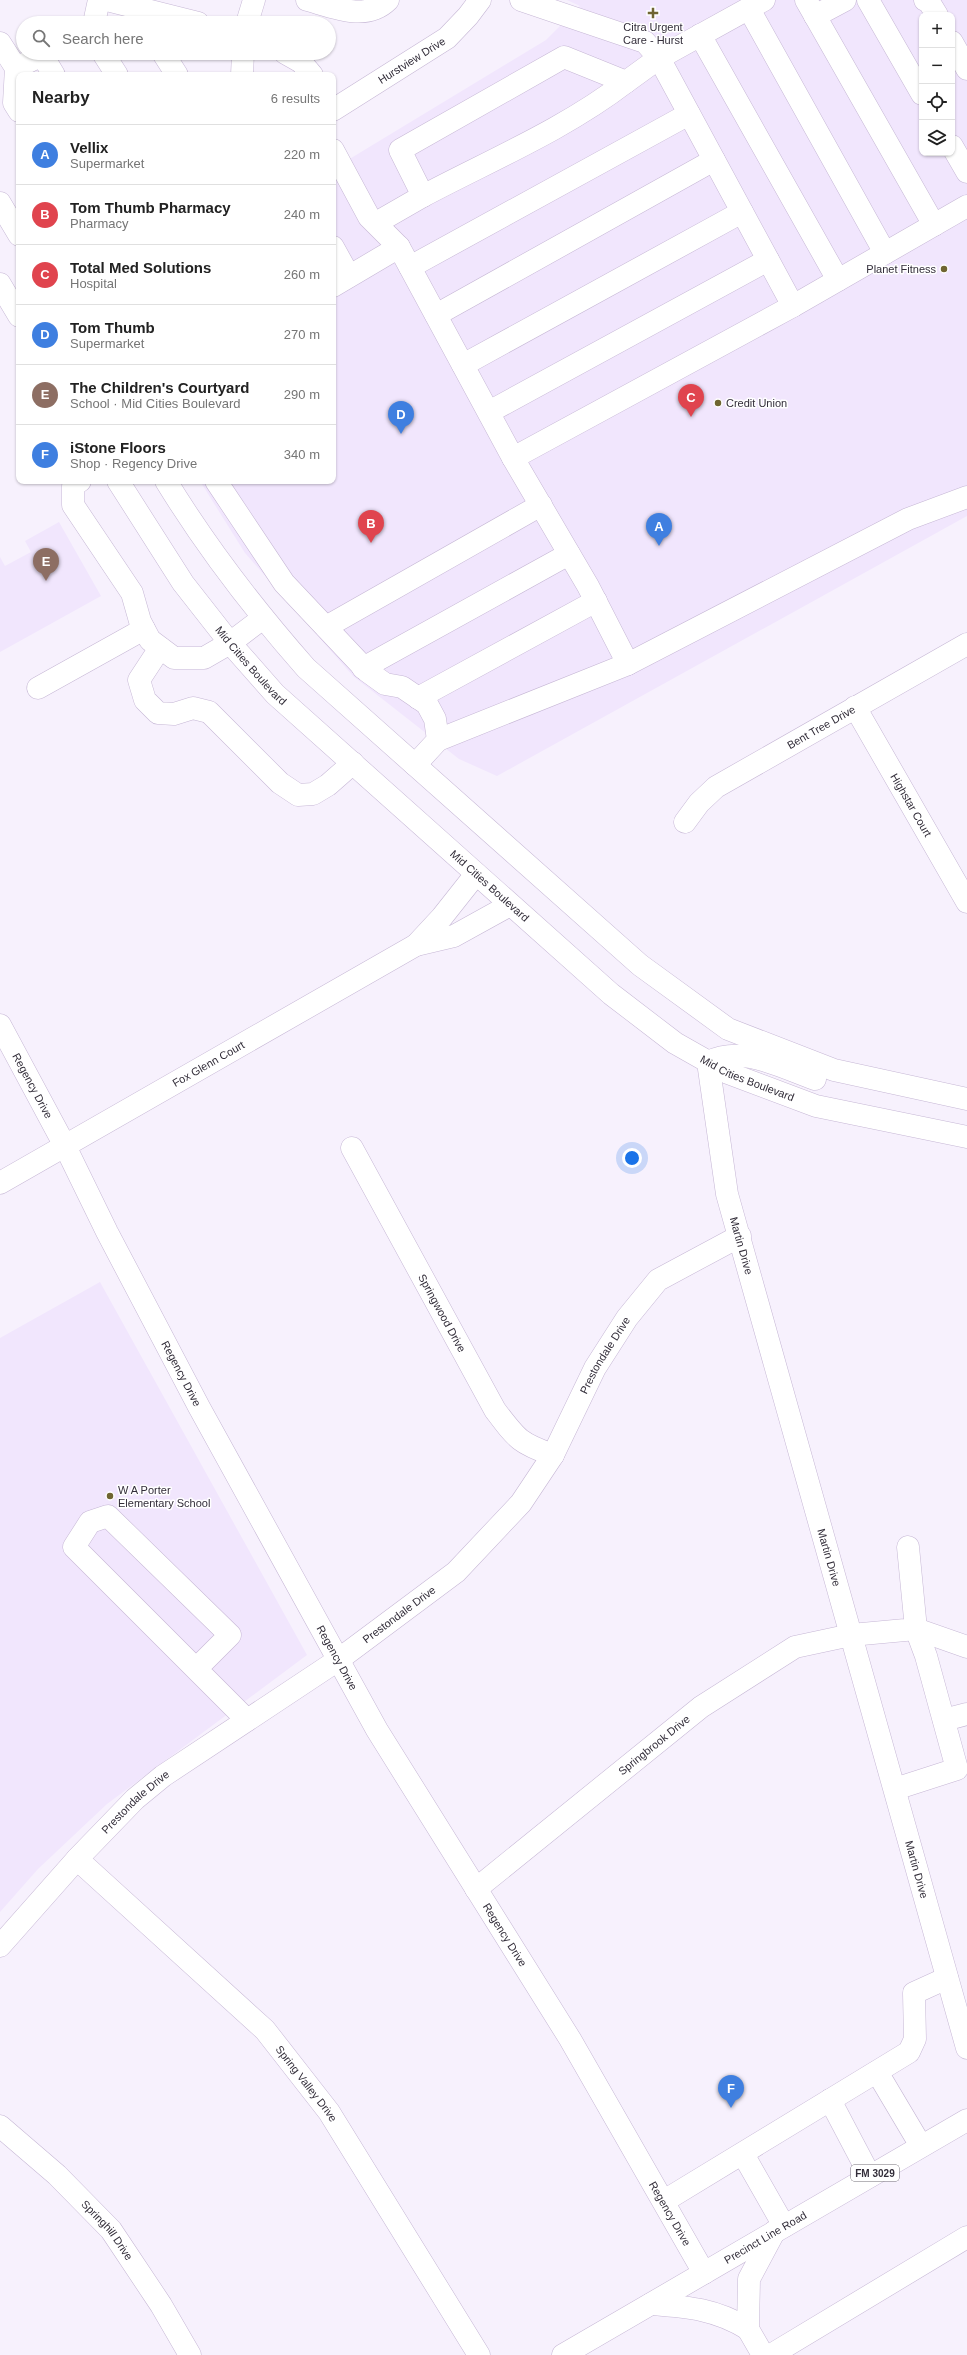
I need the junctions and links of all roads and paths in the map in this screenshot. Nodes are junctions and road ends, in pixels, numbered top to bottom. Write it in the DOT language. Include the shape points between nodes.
graph roads {
  1 [pos="99,0"];
  2 [pos="107,0"];
  3 [pos="254,0"];
  4 [pos="307,0"];
  5 [pos="388,0"];
  6 [pos="480,0"];
  7 [pos="521,0"];
  8 [pos="845,0"];
  9 [pos="868,0"];
  10 [pos="925,0"];
  11 [pos="756,4"];
  12 [pos="564,7"];
  13 [pos="811,8"];
  14 [pos="934,12"];
  15 [pos="96,16"];
  16 [pos="161,16"];
  17 [pos="249,16"];
  18 [pos="700,35"];
  19 [pos="0,43"];
  20 [pos="955,47"];
  21 [pos="658,58"];
  22 [pos="32,60"];
  23 [pos="45,60"];
  24 [pos="107,60"];
  25 [pos="167,60"];
  26 [pos="243,60"];
  27 [pos="297,60"];
  28 [pos="16,68"];
  29 [pos="967,69"];
  30 [pos="52,72"];
  31 [pos="115,72"];
  32 [pos="175,72"];
  33 [pos="242,72"];
  34 [pos="309,72"];
  35 [pos="626,82"];
  36 [pos="919,89"];
  37 [pos="16,106"];
  38 [pos="336,108"];
  39 [pos="689,114"];
  40 [pos="955,151"];
  41 [pos="336,155"];
  42 [pos="714,160"];
  43 [pos="967,172"];
  44 [pos="423,196"];
  45 [pos="0,203"];
  46 [pos="967,206"];
  47 [pos="742,212"];
  48 [pos="376,223"];
  49 [pos="934,225"];
  50 [pos="16,230"];
  51 [pos="399,247"];
  52 [pos="885,253"];
  53 [pos="336,260"];
  54 [pos="768,260"];
  55 [pos="410,267"];
  56 [pos="838,280"];
  57 [pos="341,281"];
  58 [pos="793,306"];
  59 [pos="436,315"];
  60 [pos="463,365"];
  61 [pos="489,412"];
  62 [pos="513,458"];
  63 [pos="76,484"];
  64 [pos="120,484"];
  65 [pos="168,484"];
  66 [pos="218,484"];
  67 [pos="967,497"];
  68 [pos="541,505"];
  69 [pos="569,554"];
  70 [pos="596,601"];
  71 [pos="262,618"];
  72 [pos="326,627"];
  73 [pos="144,629"];
  74 [pos="230,643"];
  75 [pos="967,644"];
  76 [pos="160,648"];
  77 [pos="628,664"];
  78 [pos="364,668"];
  79 [pos="38,688"];
  80 [pos="418,698"];
  81 [pos="855,707"];
  82 [pos="438,740"];
  83 [pos="352,763"];
  84 [pos="415,765"];
  85 [pos="685,822"];
  86 [pos="476,874"];
  87 [pos="967,902"];
  88 [pos="510,904"];
  89 [pos="416,945"];
  90 [pos="0,1025"];
  91 [pos="708,1062"];
  92 [pos="855,1075"];
  93 [pos="967,1099"];
  94 [pos="967,1137"];
  95 [pos="65,1146"];
  96 [pos="352,1148"];
  97 [pos="0,1183"];
  98 [pos="740,1236"];
  99 [pos="553,1455"];
  100 [pos="908,1547"];
  101 [pos="916,1630"];
  102 [pos="851,1635"];
  103 [pos="967,1647"];
  104 [pos="338,1660"];
  105 [pos="196,1669"];
  106 [pos="967,1714"];
  107 [pos="247,1720"];
  108 [pos="944,1720"];
  109 [pos="894,1789"];
  110 [pos="76,1859"];
  111 [pos="476,1888"];
  112 [pos="0,1946"];
  113 [pos="948,1978"];
  114 [pos="967,2048"];
  115 [pos="877,2072"];
  116 [pos="830,2100"];
  117 [pos="967,2120"];
  118 [pos="0,2126"];
  119 [pos="921,2146"];
  120 [pos="743,2154"];
  121 [pos="870,2176"];
  122 [pos="664,2201"];
  123 [pos="779,2229"];
  124 [pos="967,2237"];
  125 [pos="704,2273"];
  126 [pos="651,2304"];
  127 [pos="748,2329"];
  128 [pos="190,2355"];
  129 [pos="479,2355"];
  130 [pos="563,2355"];
  131 [pos="763,2355"];
  132 [pos="770,2355"];
  1 -- 15 [label="street"];
  2 -- 16 [label="street"];
  3 -- 17 [label="street"];
  4 -- 5 [label="street" via="362,13 383,5"];
  6 -- 38 [label="street, Hurstview Drive" via="447,38"];
  7 -- 12 [label="street"];
  8 -- 13 [label="street"];
  9 -- 36 [label="street"];
  10 -- 14 [label="street"];
  11 -- 18 [label="street"];
  11 -- 52 [label="street"];
  12 -- 21 [label="street" via="645,42"];
  13 -- 49 [label="street"];
  18 -- 21 [label="street"];
  18 -- 56 [label="street"];
  19 -- 28 [label="street"];
  20 -- 29 [label="street"];
  21 -- 35 [label="street"];
  21 -- 39 [label="street"];
  22 -- 28 [label="street"];
  23 -- 30 [label="street"];
  24 -- 31 [label="street"];
  25 -- 32 [label="street"];
  26 -- 33 [label="street"];
  27 -- 34 [label="street"];
  28 -- 37 [label="street"];
  35 -- 44 [label="street" via="602,101"];
  35 -- 44 [label="street" via="564,57 400,150"];
  39 -- 42 [label="street"];
  39 -- 55 [label="street"];
  40 -- 43 [label="street"];
  41 -- 48 [label="street" via="370,217"];
  42 -- 47 [label="street"];
  42 -- 59 [label="street"];
  44 -- 48 [label="street"];
  45 -- 50 [label="street"];
  46 -- 49 [label="street"];
  47 -- 54 [label="street"];
  47 -- 60 [label="street"];
  48 -- 51 [label="street"];
  49 -- 52 [label="street"];
  51 -- 55 [label="street"];
  51 -- 57 [label="street"];
  52 -- 56 [label="street"];
  53 -- 57 [label="street"];
  54 -- 58 [label="street"];
  54 -- 61 [label="street"];
  55 -- 59 [label="street"];
  56 -- 58 [label="street"];
  58 -- 62 [label="street"];
  59 -- 60 [label="street"];
  60 -- 61 [label="street"];
  61 -- 62 [label="street"];
  62 -- 68 [label="street"];
  63 -- 73 [label="street" via="73,486 73,505 132,593"];
  64 -- 74 [label="street, Mid Cities Boulevard" via="183,583"];
  65 -- 71 [label="street" via="217,560"];
  66 -- 72 [label="street" via="284,583"];
  67 -- 77 [label="street" via="908,519"];
  68 -- 69 [label="street"];
  68 -- 72 [label="street"];
  69 -- 70 [label="street"];
  69 -- 78 [label="street"];
  70 -- 77 [label="street"];
  70 -- 80 [label="street"];
  71 -- 74 [label="street"];
  71 -- 84 [label="street" via="306,668"];
  72 -- 78 [label="street"];
  73 -- 76 [label="street" via="150,640"];
  73 -- 79 [label="street"];
  74 -- 76 [label="street" via="204,658 174,658"];
  74 -- 83 [label="street, Mid Cities Boulevard" via="276,694"];
  75 -- 81 [label="street, Bent Tree Drive"];
  76 -- 83 [label="street" via="139,680 145,700 158,713 174,714 193,708 209,712 280,783 298,795 313,794 328,785"];
  77 -- 82 [label="street"];
  78 -- 80 [label="street" via="385,684 402,687"];
  80 -- 82 [label="street" via="427,704 435,719"];
  81 -- 85 [label="street, Bent Tree Drive" via="716,787"];
  81 -- 87 [label="street, Highstar Court"];
  82 -- 84 [label="street"];
  83 -- 86 [label="street, Mid Cities Boulevard"];
  84 -- 92 [label="street" via="640,965 728,1029 834,1070"];
  86 -- 88 [label="street, Mid Cities Boulevard"];
  86 -- 89 [label="street, Fox Glenn Court"];
  88 -- 89 [label="street, Fox Glenn Court" via="454,936"];
  88 -- 91 [label="street, Mid Cities Boulevard" via="611,994 676,1043"];
  89 -- 95 [label="street, Fox Glenn Court"];
  90 -- 95 [label="street, Regency Drive"];
  91 -- 92 [label="street" via="721,1056 750,1055 822,1082"];
  91 -- 94 [label="street, Mid Cities Boulevard" via="728,1073 816,1106"];
  91 -- 98 [label="street, Martin Drive" via="727,1194"];
  92 -- 93 [label="street"];
  95 -- 97 [label="street, Fox Glenn Court"];
  95 -- 104 [label="street, Regency Drive" via="199,1407"];
  96 -- 99 [label="street, Springwood Drive" via="495,1410 517,1439 530,1447"];
  98 -- 99 [label="street, Prestondale Drive" via="658,1280 627,1318 595,1368"];
  98 -- 102 [label="street, Martin Drive"];
  99 -- 104 [label="street, Prestondale Drive" via="521,1502 456,1572"];
  100 -- 101 [label="street"];
  101 -- 102 [label="street, Springbrook Drive"];
  101 -- 103 [label="street"];
  101 -- 108 [label="street"];
  102 -- 109 [label="street, Martin Drive"];
  102 -- 111 [label="street, Springbrook Drive" via="795,1648 700,1707"];
  104 -- 107 [label="street, Prestondale Drive"];
  104 -- 111 [label="street, Regency Drive" via="377,1730"];
  105 -- 105 [label="street" via="74,1546 90,1522 108,1516 230,1635"];
  105 -- 107 [label="street"];
  106 -- 108 [label="street"];
  107 -- 110 [label="street, Prestondale Drive" via="152,1785"];
  108 -- 109 [label="street" via="957,1769"];
  109 -- 113 [label="street, Martin Drive"];
  110 -- 112 [label="street, Prestondale Drive"];
  110 -- 129 [label="street, Spring Valley Drive" via="265,2030 329,2112"];
  111 -- 122 [label="street, Regency Drive" via="570,2039"];
  113 -- 114 [label="street, Martin Drive"];
  113 -- 115 [label="street" via="914,1993 915,2039 909,2052"];
  115 -- 116 [label="street"];
  115 -- 119 [label="street"];
  116 -- 120 [label="street"];
  116 -- 121 [label="street"];
  117 -- 119 [label="street, Precinct Line Road / FM 3029"];
  118 -- 128 [label="street, Springhill Drive" via="57,2175 111,2230 161,2304"];
  119 -- 121 [label="street, Precinct Line Road / FM 3029"];
  120 -- 122 [label="street"];
  120 -- 123 [label="street"];
  121 -- 123 [label="street, Precinct Line Road / FM 3029"];
  122 -- 125 [label="street, Regency Drive"];
  123 -- 125 [label="street, Precinct Line Road / FM 3029"];
  123 -- 127 [label="street" via="749,2279"];
  124 -- 132 [label="street"];
  125 -- 126 [label="street, Precinct Line Road / FM 3029"];
  126 -- 127 [label="street" via="699,2308 730,2318"];
  126 -- 130 [label="street, Precinct Line Road / FM 3029"];
  127 -- 131 [label="street"];
}
